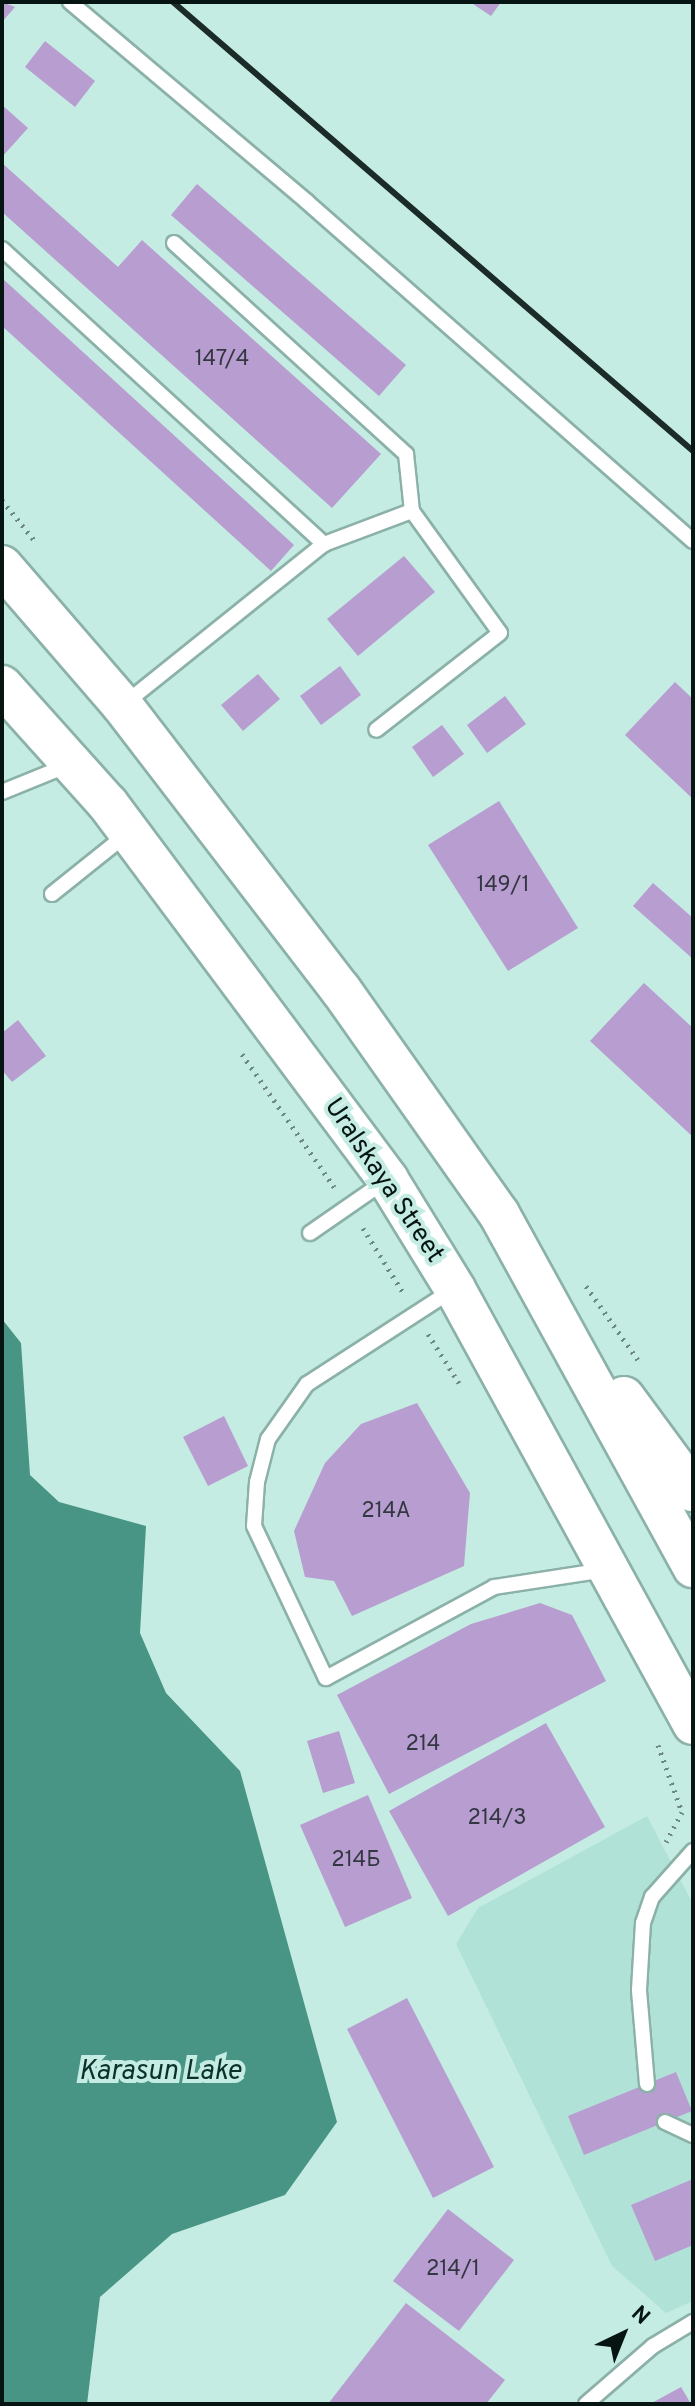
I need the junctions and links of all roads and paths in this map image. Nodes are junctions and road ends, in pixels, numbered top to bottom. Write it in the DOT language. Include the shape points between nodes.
graph roads {
  1 [pos="70,2"];
  2 [pos="174,243"];
  3 [pos="2,249"];
  4 [pos="412,511"];
  5 [pos="693,541"];
  6 [pos="324,544"];
  7 [pos="2,566"];
  8 [pos="2,686"];
  9 [pos="122,705"];
  10 [pos="376,730"];
  11 [pos="72,763"];
  12 [pos="2,792"];
  13 [pos="129,832"];
  14 [pos="52,894"];
  15 [pos="239,1050"];
  16 [pos="388,1180"];
  17 [pos="348,1207"];
  18 [pos="310,1233"];
  19 [pos="537,1278"];
  20 [pos="455,1289"];
  21 [pos="416,1314"];
  22 [pos="464,1393"];
  23 [pos="693,1491"];
  24 [pos="693,1567"];
  25 [pos="612,1569"];
  26 [pos="693,1724"];
  27 [pos="654,1732"];
  28 [pos="693,1851"];
  29 [pos="678,1863"];
  30 [pos="647,2084"];
  31 [pos="665,2122"];
  32 [pos="693,2135"];
  33 [pos="693,2322"];
  34 [pos="586,2404"];
  1 -- 5 [label="lane"];
  2 -- 4 [label="lane" via="406,454"];
  3 -- 6 [label="lane"];
  4 -- 6 [label="lane"];
  4 -- 10 [label="lane" via="500,633"];
  6 -- 9 [label="lane"];
  7 -- 9 [label="main road"];
  8 -- 11 [label="main road, Uralskaya Street"];
  9 -- 19 [label="main road" via="341,990 499,1214"];
  11 -- 12 [label="lane"];
  11 -- 13 [label="main road, Uralskaya Street"];
  13 -- 14 [label="lane"];
  13 -- 16 [label="main road, Uralskaya Street"];
  15 -- 17 [label="path"];
  16 -- 17 [label="lane"];
  16 -- 20 [label="main road, Uralskaya Street"];
  17 -- 18 [label="lane"];
  17 -- 21 [label="path"];
  19 -- 23 [label="main road"];
  19 -- 24 [label="main road"];
  20 -- 21 [label="lane"];
  20 -- 25 [label="main road, Uralskaya Street"];
  21 -- 22 [label="path"];
  21 -- 25 [label="lane" via="307,1384 268,1439 257,1482 254,1526 326,1678 494,1587"];
  25 -- 26 [label="main road, Uralskaya Street"];
  27 -- 29 [label="path" via="682,1812 665,1839"];
  28 -- 29 [label="lane"];
  29 -- 30 [label="lane" via="652,1897 643,1923 639,1990"];
  31 -- 32 [label="lane"];
  33 -- 34 [label="lane" via="653,2346"];
}
